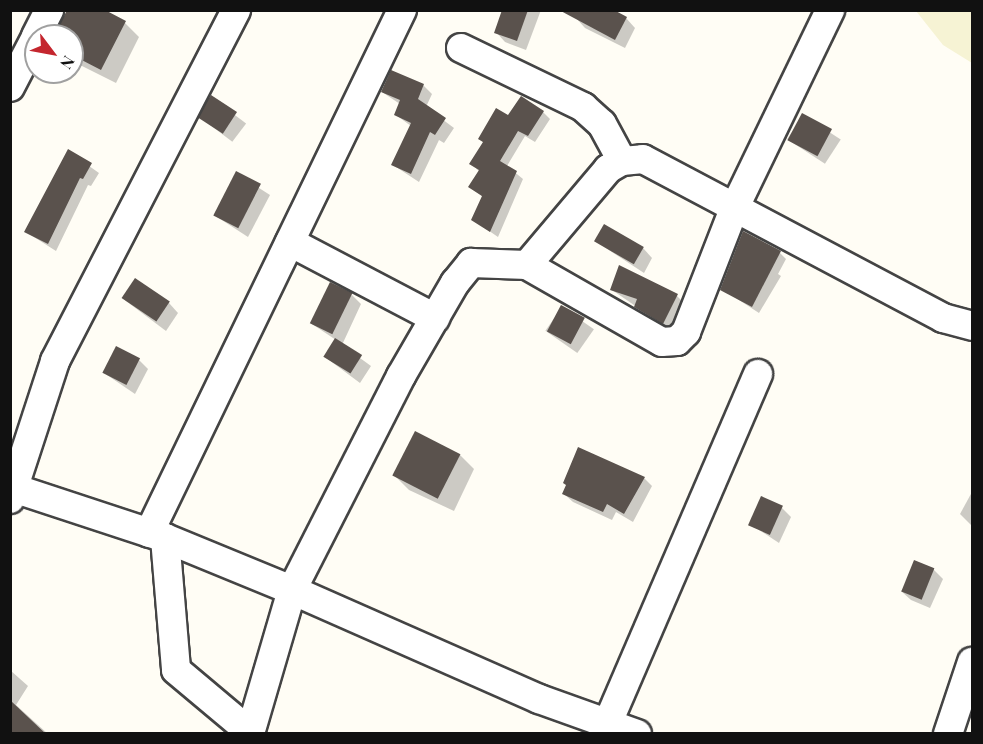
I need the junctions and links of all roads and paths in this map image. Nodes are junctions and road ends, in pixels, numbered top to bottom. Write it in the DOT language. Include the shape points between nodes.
graph roads {
  1 [pos="49,10"];
  2 [pos="236,10"];
  3 [pos="402,10"];
  4 [pos="831,10"];
  5 [pos="42,24"];
  6 [pos="460,48"];
  7 [pos="24,60"];
  8 [pos="10,87"];
  9 [pos="622,161"];
  10 [pos="734,209"];
  11 [pos="290,242"];
  12 [pos="527,265"];
  13 [pos="435,318"];
  14 [pos="972,326"];
  15 [pos="758,374"];
  16 [pos="12,491"];
  17 [pos="157,535"];
  18 [pos="292,590"];
  19 [pos="972,662"];
  20 [pos="606,728"];
  21 [pos="250,733"];
  22 [pos="637,734"];
  23 [pos="948,734"];
  1 -- 5 [label="street"];
  2 -- 16 [label="street" via="55,361"];
  3 -- 11 [label="street"];
  4 -- 10 [label="street"];
  6 -- 9 [label="street" via="583,107 602,124"];
  7 -- 8 [label="street"];
  9 -- 10 [label="street" via="643,159"];
  9 -- 12 [label="street" via="608,169"];
  10 -- 12 [label="street" via="686,332 677,341 662,342"];
  10 -- 14 [label="street" via="943,318"];
  11 -- 13 [label="street"];
  11 -- 17 [label="street"];
  12 -- 13 [label="street" via="471,263"];
  13 -- 18 [label="street" via="387,401"];
  15 -- 20 [label="street"];
  16 -- 17 [label="street"];
  17 -- 18 [label="street"];
  17 -- 21 [label="street" via="176,670"];
  18 -- 20 [label="street"];
  18 -- 21 [label="street"];
  19 -- 23 [label="street"];
  20 -- 22 [label="street"];
}
